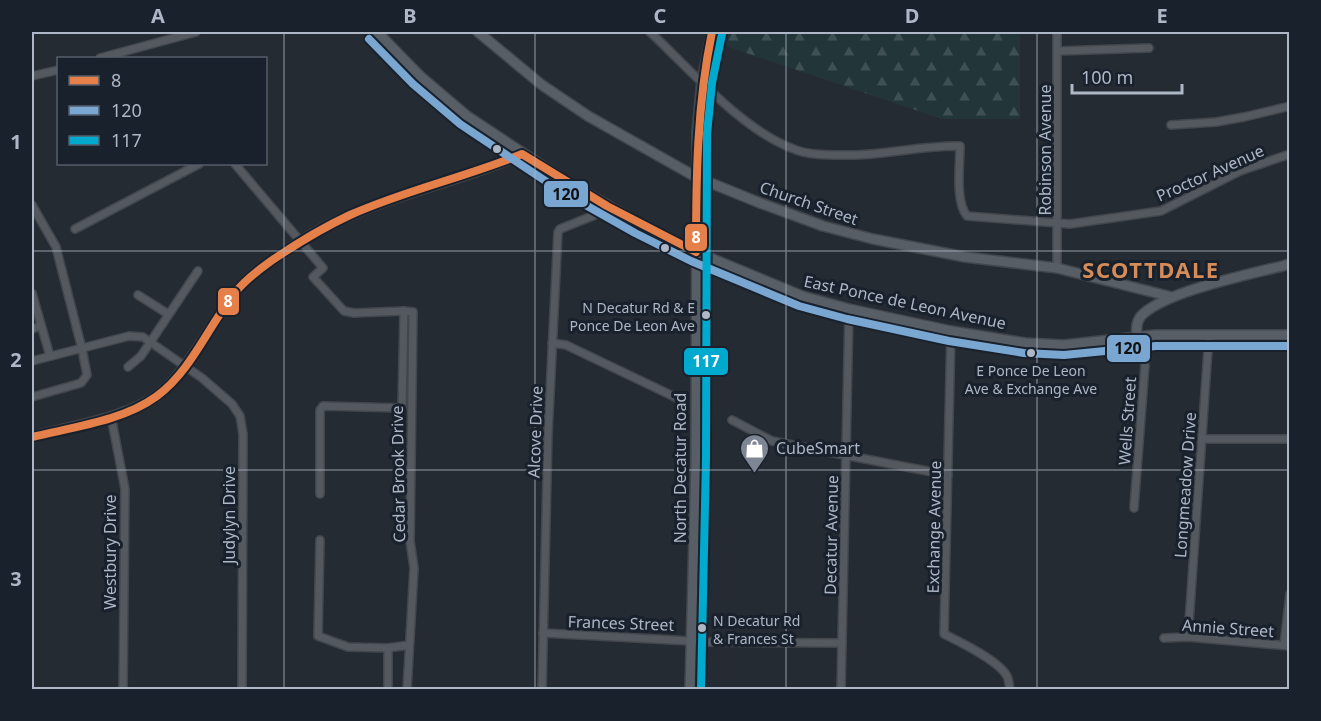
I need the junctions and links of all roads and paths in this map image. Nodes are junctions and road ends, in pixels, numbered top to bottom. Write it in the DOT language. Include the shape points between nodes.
graph roads {
  1 [pos="196,32"];
  2 [pos="377,32"];
  3 [pos="478,32"];
  4 [pos="650,32"];
  5 [pos="712,32"];
  6 [pos="1057,32"];
  7 [pos="1149,48"];
  8 [pos="1058,51"];
  9 [pos="104,57"];
  10 [pos="57,70"];
  11 [pos="32,76"];
  12 [pos="702,81"];
  13 [pos="1290,106"];
  14 [pos="1171,125"];
  15 [pos="522,154"];
  16 [pos="1290,154"];
  17 [pos="197,165"];
  18 [pos="236,165"];
  19 [pos="696,177"];
  20 [pos="32,205"];
  21 [pos="607,206"];
  22 [pos="1058,224"];
  23 [pos="75,230"];
  24 [pos="301,241"];
  25 [pos="696,252"];
  26 [pos="1290,264"];
  27 [pos="1057,268"];
  28 [pos="198,271"];
  29 [pos="32,293"];
  30 [pos="138,295"];
  31 [pos="1172,297"];
  32 [pos="849,309"];
  33 [pos="404,311"];
  34 [pos="168,314"];
  35 [pos="41,326"];
  36 [pos="32,328"];
  37 [pos="951,331"];
  38 [pos="1290,334"];
  39 [pos="1209,335"];
  40 [pos="1137,336"];
  41 [pos="150,342"];
  42 [pos="552,343"];
  43 [pos="82,349"];
  44 [pos="50,356"];
  45 [pos="32,361"];
  46 [pos="184,366"];
  47 [pos="128,367"];
  48 [pos="32,397"];
  49 [pos="679,399"];
  50 [pos="402,408"];
  51 [pos="410,408"];
  52 [pos="111,416"];
  53 [pos="732,420"];
  54 [pos="32,437"];
  55 [pos="1202,439"];
  56 [pos="1290,439"];
  57 [pos="847,456"];
  58 [pos="948,475"];
  59 [pos="320,494"];
  60 [pos="1134,508"];
  61 [pos="320,540"];
  62 [pos="1290,594"];
  63 [pos="543,633"];
  64 [pos="1164,638"];
  65 [pos="1188,638"];
  66 [pos="692,640"];
  67 [pos="842,643"];
  68 [pos="409,645"];
  69 [pos="1287,646"];
  70 [pos="388,648"];
  71 [pos="123,690"];
  72 [pos="242,690"];
  73 [pos="387,690"];
  74 [pos="407,690"];
  75 [pos="542,690"];
  76 [pos="690,690"];
  77 [pos="841,690"];
  78 [pos="1010,690"];
  1 -- 9 [label="street"];
  2 -- 15 [label="main road, East Ponce de Leon Avenue" via="441,95"];
  3 -- 19 [label="main road, Church Street" via="565,101"];
  4 -- 12 [label="street"];
  5 -- 12 [label="main road, North Decatur Road"];
  6 -- 8 [label="street, Robinson Avenue"];
  7 -- 8 [label="street"];
  8 -- 22 [label="street, Robinson Avenue"];
  10 -- 11 [label="street"];
  12 -- 19 [label="main road, North Decatur Road"];
  12 -- 22 [label="street, Proctor Avenue" via="747,122 793,149 853,155 960,146 960,197 967,216"];
  13 -- 14 [label="street" via="1234,119"];
  15 -- 21 [label="main road, East Ponce de Leon Avenue"];
  15 -- 24 [label="main road" via="360,211"];
  16 -- 22 [label="street, Proctor Avenue" via="1240,171 1161,211"];
  17 -- 23 [label="street"];
  18 -- 24 [label="street"];
  19 -- 25 [label="main road, North Decatur Road"];
  19 -- 27 [label="main road, Church Street" via="824,226 873,239 965,257"];
  20 -- 43 [label="street" via="56,247"];
  21 -- 25 [label="main road, East Ponce de Leon Avenue"];
  21 -- 42 [label="street, Alcove Drive" via="558,232"];
  22 -- 27 [label="street, Robinson Avenue"];
  24 -- 33 [label="street" via="323,268 313,276 344,311"];
  24 -- 46 [label="main road" via="261,268 235,292"];
  25 -- 32 [label="main road, East Ponce de Leon Avenue" via="801,296"];
  25 -- 66 [label="main road, North Decatur Road"];
  26 -- 31 [label="main road"];
  27 -- 31 [label="main road, Church Street"];
  28 -- 34 [label="street"];
  29 -- 35 [label="street"];
  30 -- 34 [label="street"];
  31 -- 40 [label="main road" via="1143,314 1138,320"];
  32 -- 37 [label="main road, East Ponce de Leon Avenue"];
  32 -- 57 [label="street, Decatur Avenue"];
  33 -- 50 [label="street, Cedar Brook Drive"];
  33 -- 51 [label="street, Cedar Brook Drive" via="412,312"];
  34 -- 41 [label="street"];
  35 -- 36 [label="street"];
  35 -- 44 [label="street"];
  37 -- 40 [label="main road, East Ponce de Leon Avenue" via="1056,345"];
  37 -- 58 [label="street, Exchange Avenue"];
  38 -- 39 [label="main road, East Ponce de Leon Avenue"];
  39 -- 40 [label="main road, East Ponce de Leon Avenue"];
  39 -- 55 [label="street, Longmeadow Drive"];
  40 -- 60 [label="street, Wells Street" via="1144,365"];
  41 -- 43 [label="street" via="129,336"];
  41 -- 46 [label="street, Judylyn Drive"];
  41 -- 47 [label="street"];
  42 -- 49 [label="street" via="566,345"];
  42 -- 63 [label="street, Alcove Drive"];
  43 -- 44 [label="street"];
  43 -- 48 [label="street" via="87,375 81,383"];
  44 -- 45 [label="street"];
  46 -- 52 [label="main road" via="158,395"];
  46 -- 72 [label="street, Judylyn Drive" via="232,404 240,416"];
  50 -- 51 [label="street"];
  50 -- 59 [label="street, Cedar Brook Drive" via="323,406"];
  51 -- 68 [label="street, Cedar Brook Drive" via="410,541 414,559"];
  52 -- 54 [label="main road"];
  52 -- 71 [label="street, Westbury Drive" via="125,489"];
  53 -- 57 [label="street" via="772,441"];
  55 -- 56 [label="street"];
  55 -- 65 [label="street, Longmeadow Drive"];
  57 -- 58 [label="street"];
  57 -- 67 [label="street, Decatur Avenue"];
  58 -- 78 [label="street, Exchange Avenue" via="944,634 996,666 1007,676"];
  61 -- 70 [label="street" via="318,636 348,646"];
  62 -- 69 [label="street"];
  63 -- 66 [label="street, Frances Street"];
  63 -- 75 [label="street, Alcove Drive"];
  64 -- 65 [label="street, Annie Street"];
  65 -- 69 [label="street, Annie Street"];
  66 -- 67 [label="street, Frances Street"];
  66 -- 76 [label="main road, North Decatur Road"];
  67 -- 77 [label="street, Decatur Avenue"];
  68 -- 70 [label="street"];
  68 -- 74 [label="street, Cedar Brook Drive"];
  70 -- 73 [label="street"];
}
